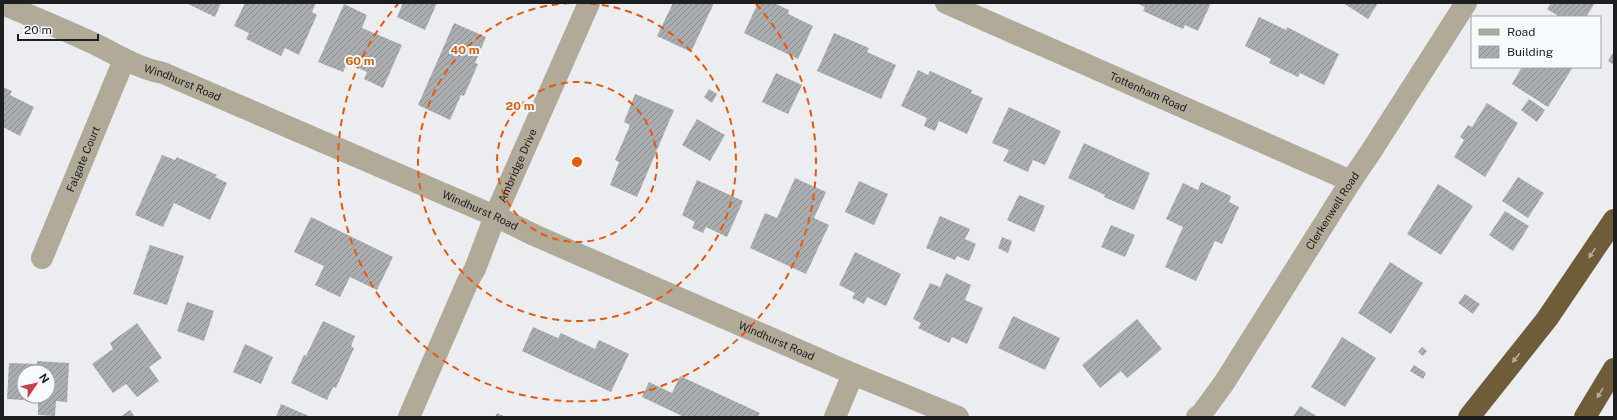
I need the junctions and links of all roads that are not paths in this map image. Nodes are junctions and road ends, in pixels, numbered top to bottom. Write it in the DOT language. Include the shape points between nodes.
graph roads {
  1 [pos="589,3"];
  2 [pos="946,3"];
  3 [pos="1466,3"];
  4 [pos="3,4"];
  5 [pos="124,60"];
  6 [pos="1350,181"];
  7 [pos="495,216"];
  8 [pos="1614,220"];
  9 [pos="42,258"];
  10 [pos="1614,369"];
  11 [pos="853,374"];
  12 [pos="409,417"];
  13 [pos="834,417"];
  14 [pos="958,417"];
  15 [pos="1197,417"];
  16 [pos="1470,417"];
  17 [pos="1585,417"];
  1 -- 7 [label="street, Ambridge Drive"];
  2 -- 6 [label="street, Tottenham Road"];
  3 -- 6 [label="street, Clerkenwell Road"];
  4 -- 5 [label="street, Windhurst Road"];
  5 -- 7 [label="street, Windhurst Road" via="148,71 163,73"];
  5 -- 9 [label="street, Falgate Court"];
  6 -- 15 [label="street, Clerkenwell Road" via="1224,383"];
  7 -- 11 [label="street, Windhurst Road"];
  7 -- 12 [label="street, Ambridge Drive" via="476,269 468,281"];
  8 -- 16 [label="highway, one-way" via="1547,319"];
  10 -- 17 [label="highway, one-way"];
  11 -- 13 [label="street"];
  11 -- 14 [label="street, Windhurst Road"];
}
